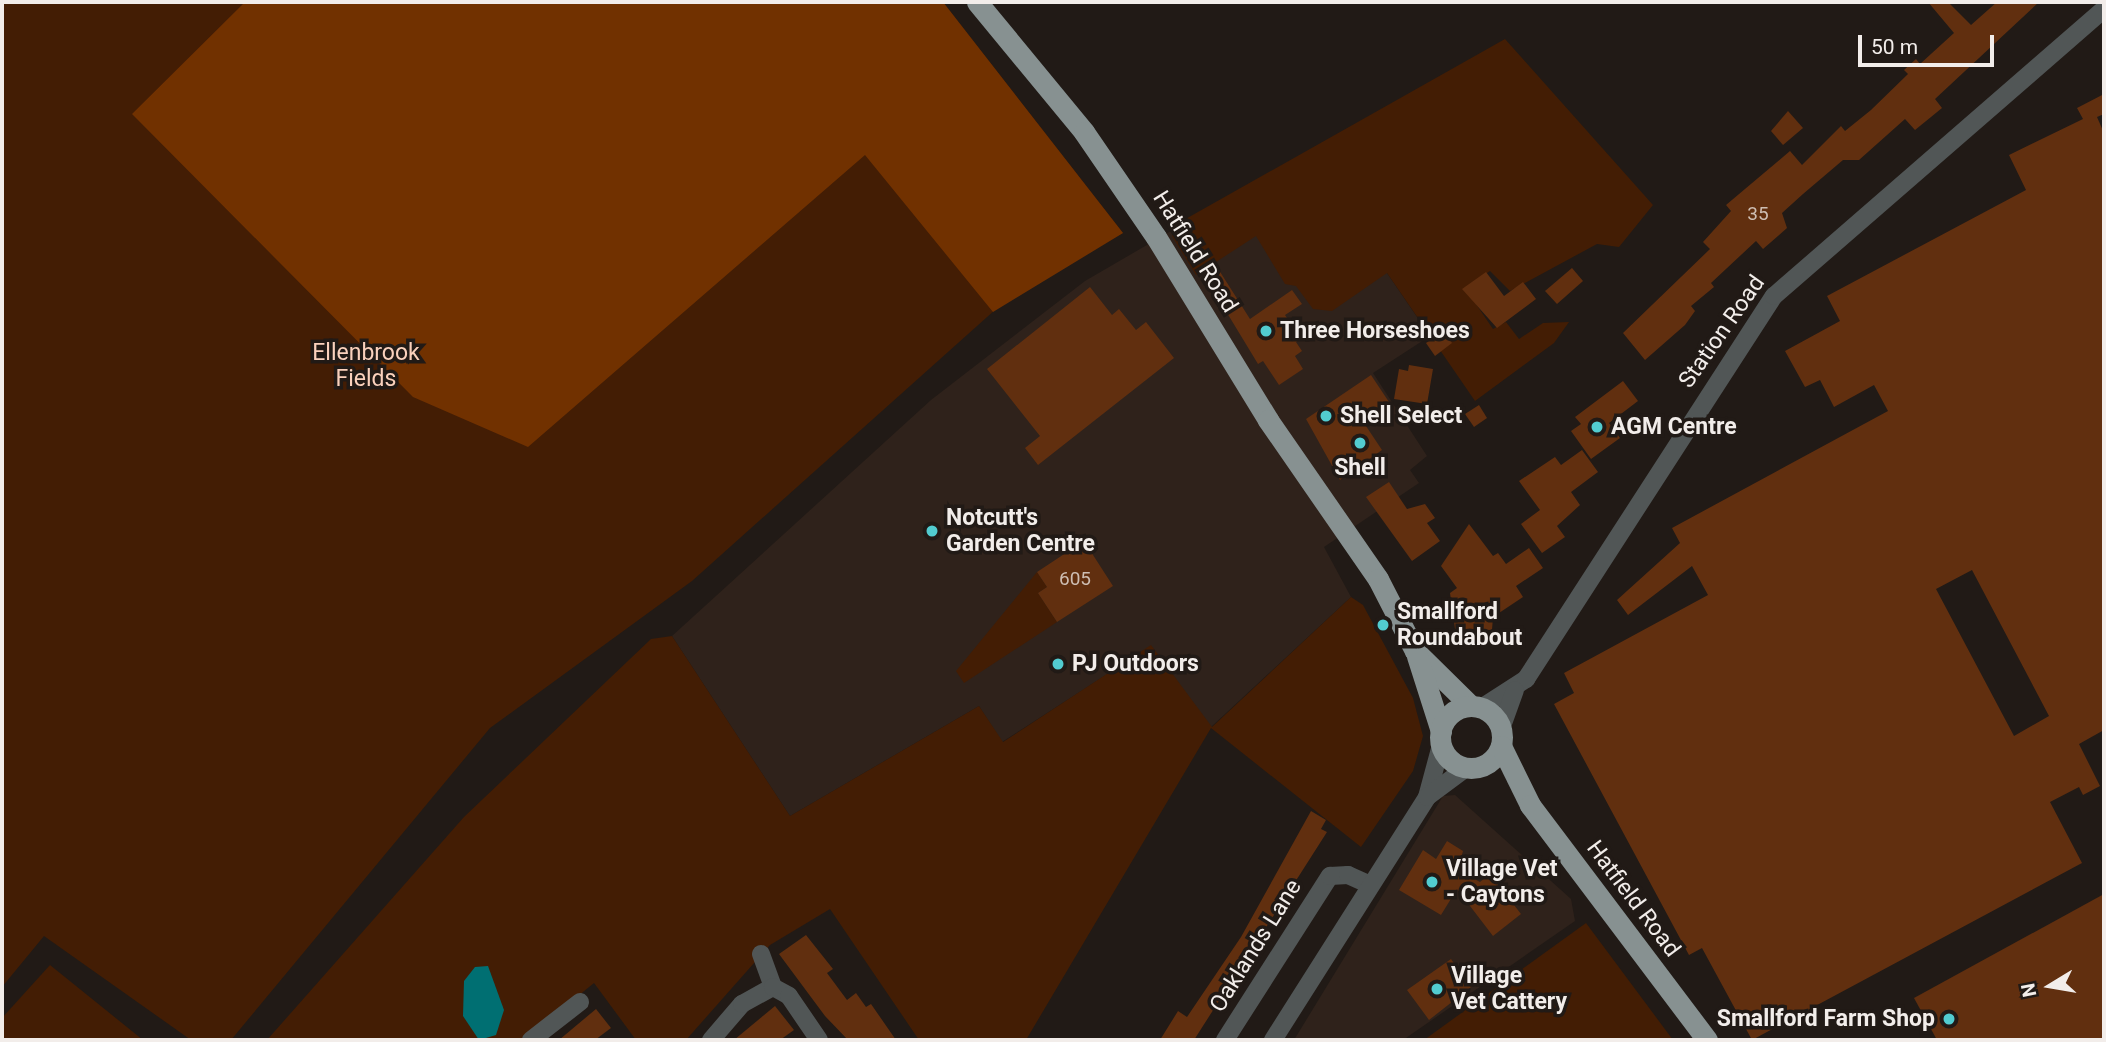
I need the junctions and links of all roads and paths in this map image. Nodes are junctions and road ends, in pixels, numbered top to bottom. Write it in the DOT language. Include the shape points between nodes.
graph roads {
  1 [pos="977,2"];
  2 [pos="2104,9"];
  3 [pos="1415,651"];
  4 [pos="1515,690"];
  5 [pos="1476,707"];
  6 [pos="1501,737"];
  7 [pos="1441,738"];
  8 [pos="1469,768"];
  9 [pos="1518,788"];
  10 [pos="1427,797"];
  11 [pos="1367,884"];
  12 [pos="761,954"];
  13 [pos="773,987"];
  14 [pos="580,1002"];
  15 [pos="531,1040"];
  16 [pos="710,1040"];
  17 [pos="819,1040"];
  18 [pos="1225,1040"];
  19 [pos="1273,1040"];
  20 [pos="1707,1040"];
  1 -- 3 [label="main road, Hatfield Road" via="1084,132 1156,237 1268,420 1378,579"];
  2 -- 4 [label="street, Station Road" via="1774,296"];
  3 -- 5 [label="main road, Hatfield Road"];
  3 -- 7 [label="main road, Hatfield Road"];
  4 -- 5 [label="street, Station Road"];
  4 -- 6 [label="street, Station Road"];
  5 -- 6 [label="main road"];
  5 -- 7 [label="main road" via="1452,713"];
  6 -- 8 [label="main road" via="1490,762"];
  6 -- 9 [label="main road, Hatfield Road"];
  7 -- 8 [label="main road" via="1450,760"];
  7 -- 10 [label="street"];
  8 -- 9 [label="main road, Hatfield Road"];
  8 -- 10 [label="street"];
  9 -- 20 [label="main road, Hatfield Road"];
  10 -- 11 [label="street"];
  11 -- 18 [label="street, Oaklands Lane" via="1348,875 1330,876"];
  11 -- 19 [label="street"];
  12 -- 13 [label="street"];
  13 -- 16 [label="street" via="743,1004"];
  13 -- 17 [label="street" via="789,996"];
  14 -- 15 [label="street"];
}
